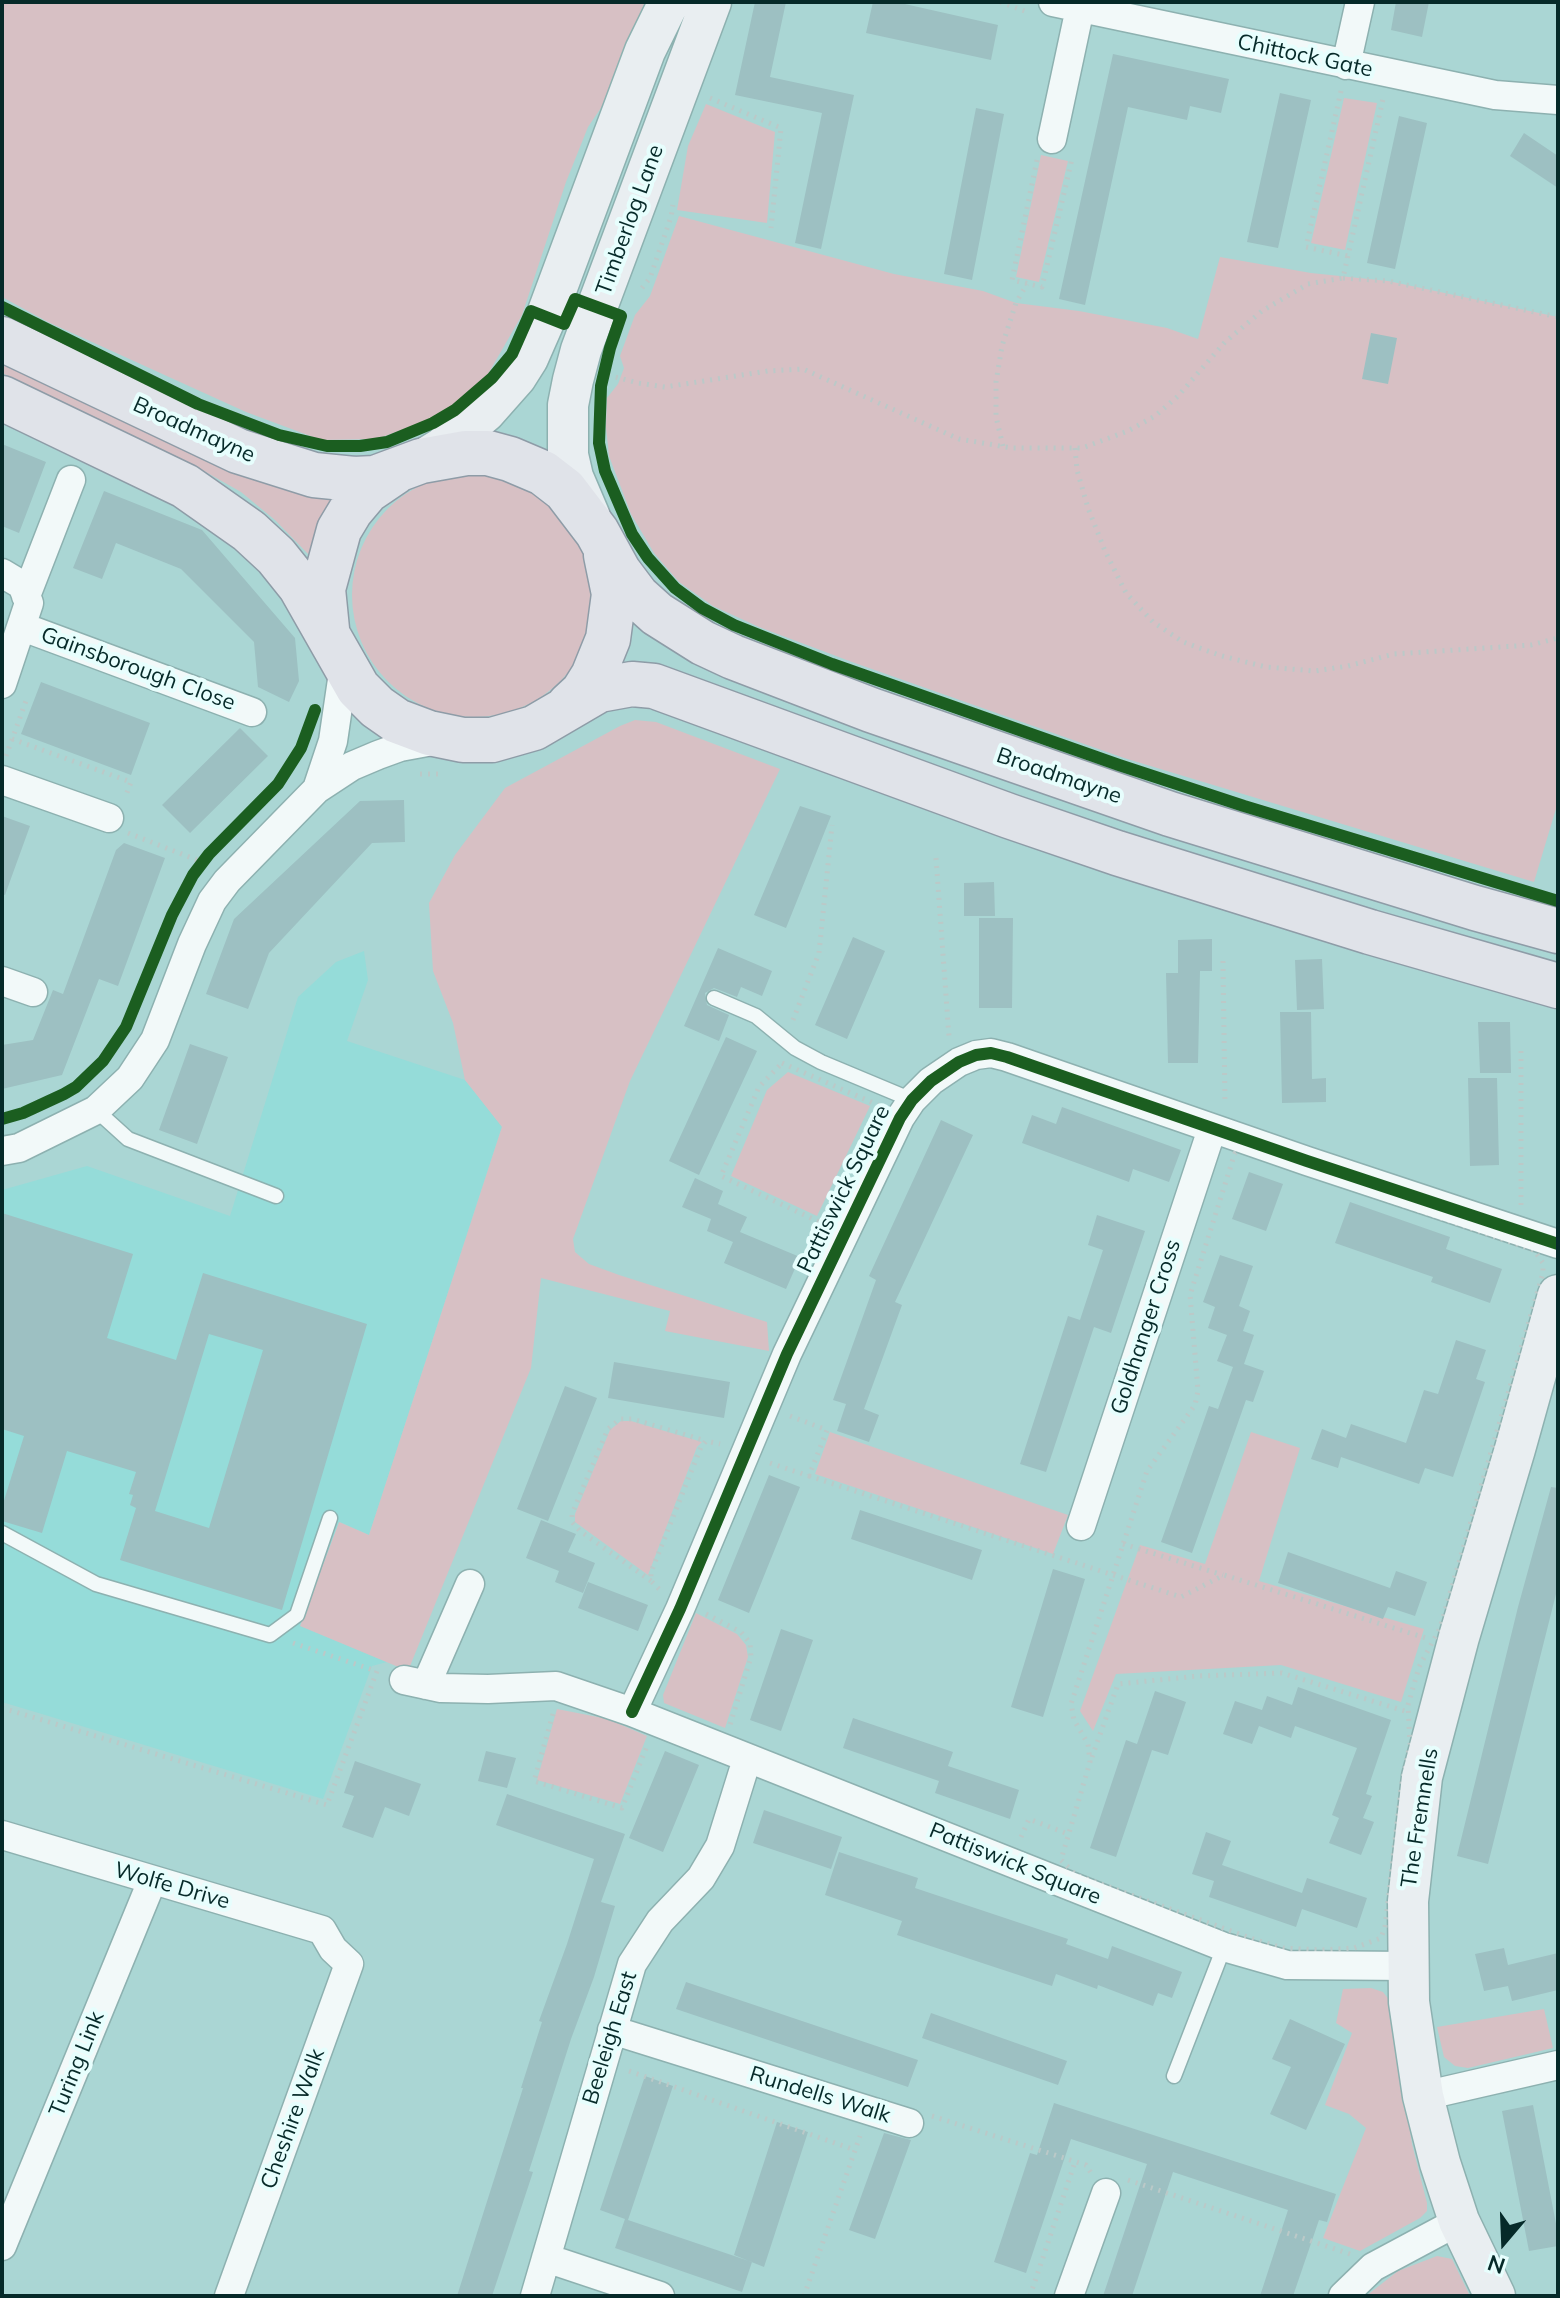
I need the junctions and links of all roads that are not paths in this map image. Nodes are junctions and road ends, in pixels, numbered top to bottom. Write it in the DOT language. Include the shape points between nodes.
graph roads {
  1 [pos="669,2"];
  2 [pos="711,2"];
  3 [pos="1360,2"];
  4 [pos="1067,5"];
  5 [pos="1340,79"];
  6 [pos="1558,100"];
  7 [pos="1056,145"];
  8 [pos="2,339"];
  9 [pos="2,398"];
  10 [pos="408,466"];
  11 [pos="71,480"];
  12 [pos="600,539"];
  13 [pos="2,573"];
  14 [pos="26,608"];
  15 [pos="336,651"];
  16 [pos="2,684"];
  17 [pos="567,707"];
  18 [pos="252,712"];
  19 [pos="459,757"];
  20 [pos="3,772"];
  21 [pos="317,789"];
  22 [pos="109,818"];
  23 [pos="1558,931"];
  24 [pos="1538,980"];
  25 [pos="2,981"];
  26 [pos="33,992"];
  27 [pos="1558,997"];
  28 [pos="714,998"];
  29 [pos="912,1100"];
  30 [pos="96,1110"];
  31 [pos="1219,1123"];
  32 [pos="2,1151"];
  33 [pos="276,1196"];
  34 [pos="1558,1244"];
  35 [pos="1558,1295"];
  36 [pos="330,1518"];
  37 [pos="1081,1526"];
  38 [pos="2,1533"];
  39 [pos="470,1584"];
  40 [pos="632,1712"];
  41 [pos="747,1759"];
  42 [pos="2,1835"];
  43 [pos="152,1881"];
  44 [pos="1224,1947"];
  45 [pos="333,1949"];
  46 [pos="1408,1966"];
  47 [pos="612,2030"];
  48 [pos="1558,2065"];
  49 [pos="1174,2076"];
  50 [pos="1423,2096"];
  51 [pos="909,2123"];
  52 [pos="1107,2180"];
  53 [pos="1459,2221"];
  54 [pos="2,2246"];
  55 [pos="546,2258"];
  56 [pos="229,2296"];
  57 [pos="535,2296"];
  58 [pos="660,2296"];
  59 [pos="1069,2296"];
  60 [pos="1343,2296"];
  61 [pos="1495,2296"];
  1 -- 10 [label="main road, Timberlog Lane" via="645,51 528,358 485,412 442,448"];
  2 -- 12 [label="main road, Timberlog Lane" via="573,380 568,455"];
  3 -- 5 [label="street"];
  4 -- 5 [label="street, Chittock Gate"];
  4 -- 7 [label="street"];
  5 -- 6 [label="street, Chittock Gate"];
  8 -- 10 [label="main road, Broadmayne" via="266,462 333,478 375,478"];
  9 -- 15 [label="main road, Broadmayne" via="185,486 218,508 276,556 300,586"];
  10 -- 12 [label="main road, Broadmayne" via="466,453 510,459 543,473 565,490"];
  10 -- 15 [label="main road, Broadmayne" via="367,491 339,530 323,589 323,613"];
  11 -- 14 [label="street"];
  12 -- 17 [label="main road, Broadmayne" via="614,594 608,639 593,676"];
  12 -- 23 [label="main road, Broadmayne" via="637,596 657,614 733,657 1170,814"];
  13 -- 14 [label="street" via="22,585"];
  14 -- 16 [label="street"];
  14 -- 18 [label="street, Gainsborough Close"];
  15 -- 19 [label="main road, Broadmayne" via="358,688 377,707 429,733"];
  15 -- 21 [label="street" via="333,741"];
  17 -- 19 [label="main road, Broadmayne" via="534,728"];
  17 -- 24 [label="main road, Broadmayne" via="615,686 654,686 1117,853"];
  19 -- 21 [label="street" via="438,740 400,747 352,766"];
  20 -- 22 [label="street"];
  21 -- 30 [label="street" via="212,901 155,1040 130,1078"];
  24 -- 27 [label="main road"];
  25 -- 26 [label="street"];
  28 -- 29 [label="lane" via="756,1016 821,1062"];
  29 -- 31 [label="street, Pattiswick Square" via="945,1070 991,1053"];
  29 -- 40 [label="street, Pattiswick Square" via="787,1354"];
  30 -- 32 [label="street" via="19,1148"];
  30 -- 33 [label="lane" via="128,1139"];
  31 -- 34 [label="street, Pattiswick Square"];
  31 -- 37 [label="street, Goldhanger Cross"];
  35 -- 46 [label="main road, The Fremnells" via="1422,1777 1408,1901"];
  36 -- 38 [label="lane" via="297,1615 270,1635 96,1584"];
  39 -- 40 [label="street, Pattiswick Square" via="415,1682 488,1689 556,1686"];
  40 -- 41 [label="street, Pattiswick Square"];
  41 -- 44 [label="street, Pattiswick Square"];
  41 -- 47 [label="street, Beeleigh East" via="720,1846 701,1878 642,1945"];
  42 -- 43 [label="street, Wolfe Drive"];
  43 -- 45 [label="street, Wolfe Drive" via="322,1930"];
  43 -- 54 [label="street, Turing Link"];
  44 -- 46 [label="street, Pattiswick Square" via="1287,1965"];
  44 -- 49 [label="lane"];
  45 -- 56 [label="street, Cheshire Walk" via="349,1964"];
  46 -- 50 [label="main road, The Fremnells"];
  47 -- 51 [label="street, Rundells Walk"];
  47 -- 55 [label="street, Beeleigh East"];
  48 -- 50 [label="street"];
  50 -- 53 [label="main road, The Fremnells"];
  52 -- 59 [label="street"];
  53 -- 60 [label="street" via="1373,2267"];
  53 -- 61 [label="main road, The Fremnells"];
  55 -- 57 [label="street, Beeleigh East"];
  55 -- 58 [label="street"];
}
